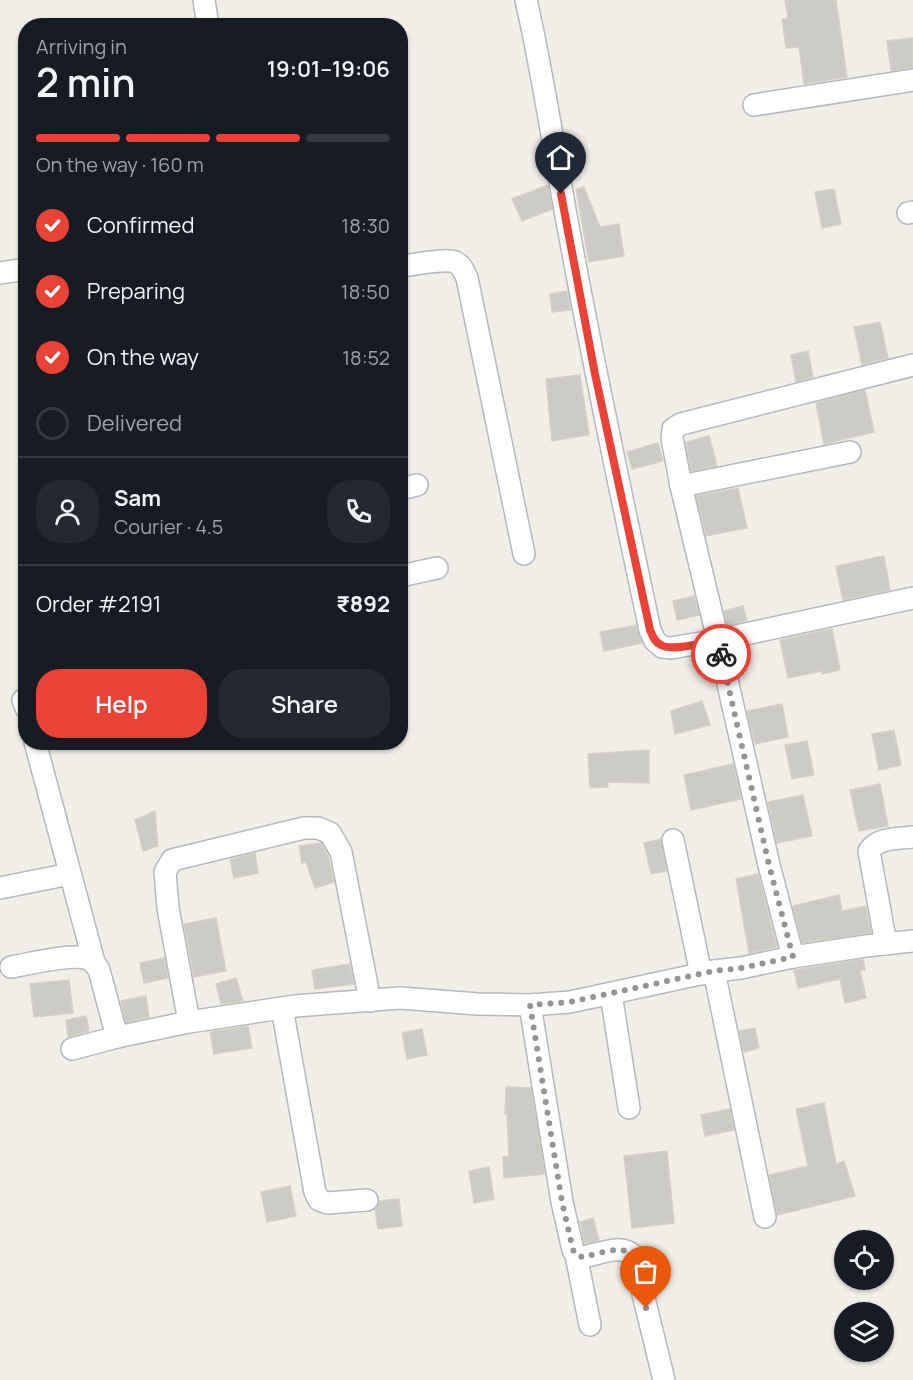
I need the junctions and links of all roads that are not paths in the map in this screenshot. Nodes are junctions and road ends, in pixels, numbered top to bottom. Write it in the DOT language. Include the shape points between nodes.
graph roads {
  1 [pos="204,0"];
  2 [pos="526,0"];
  3 [pos="207,18"];
  4 [pos="913,80"];
  5 [pos="754,105"];
  6 [pos="408,265"];
  7 [pos="18,270"];
  8 [pos="0,273"];
  9 [pos="913,365"];
  10 [pos="850,452"];
  11 [pos="681,486"];
  12 [pos="524,554"];
  13 [pos="437,568"];
  14 [pos="408,574"];
  15 [pos="913,598"];
  16 [pos="718,640"];
  17 [pos="37,750"];
  18 [pos="913,837"];
  19 [pos="673,840"];
  20 [pos="70,874"];
  21 [pos="0,888"];
  22 [pos="913,941"];
  23 [pos="886,944"];
  24 [pos="793,957"];
  25 [pos="94,962"];
  26 [pos="11,967"];
  27 [pos="707,973"];
  28 [pos="611,994"];
  29 [pos="370,1001"];
  30 [pos="530,1005"];
  31 [pos="282,1008"];
  32 [pos="189,1022"];
  33 [pos="117,1036"];
  34 [pos="72,1048"];
  35 [pos="629,1108"];
  36 [pos="367,1200"];
  37 [pos="765,1217"];
  38 [pos="576,1255"];
  39 [pos="590,1325"];
  40 [pos="664,1380"];
  1 -- 3 [label="street"];
  2 -- 16 [label="street" via="595,374 650,630 662,647"];
  4 -- 5 [label="street"];
  6 -- 12 [label="street" via="455,262 467,278"];
  7 -- 8 [label="street"];
  9 -- 11 [label="street" via="681,424 673,429 672,438"];
  10 -- 11 [label="street"];
  11 -- 16 [label="street"];
  13 -- 14 [label="street"];
  15 -- 16 [label="street"];
  16 -- 24 [label="street"];
  17 -- 20 [label="street"];
  18 -- 23 [label="street" via="882,840 869,851"];
  19 -- 27 [label="street"];
  20 -- 21 [label="street"];
  20 -- 25 [label="street"];
  22 -- 23 [label="street"];
  23 -- 24 [label="street"];
  24 -- 27 [label="street"];
  25 -- 26 [label="street" via="74,957"];
  25 -- 33 [label="street"];
  27 -- 28 [label="street"];
  27 -- 37 [label="street"];
  28 -- 30 [label="street"];
  28 -- 35 [label="street"];
  29 -- 30 [label="street" via="400,998"];
  29 -- 31 [label="street"];
  29 -- 32 [label="street" via="341,852 330,833 304,828 172,860 165,872 168,908"];
  30 -- 38 [label="street" via="562,1202"];
  31 -- 32 [label="street"];
  31 -- 36 [label="street" via="315,1192 319,1200 327,1203"];
  32 -- 33 [label="street"];
  33 -- 34 [label="street"];
  38 -- 39 [label="street"];
  38 -- 40 [label="street" via="630,1251"];
}
